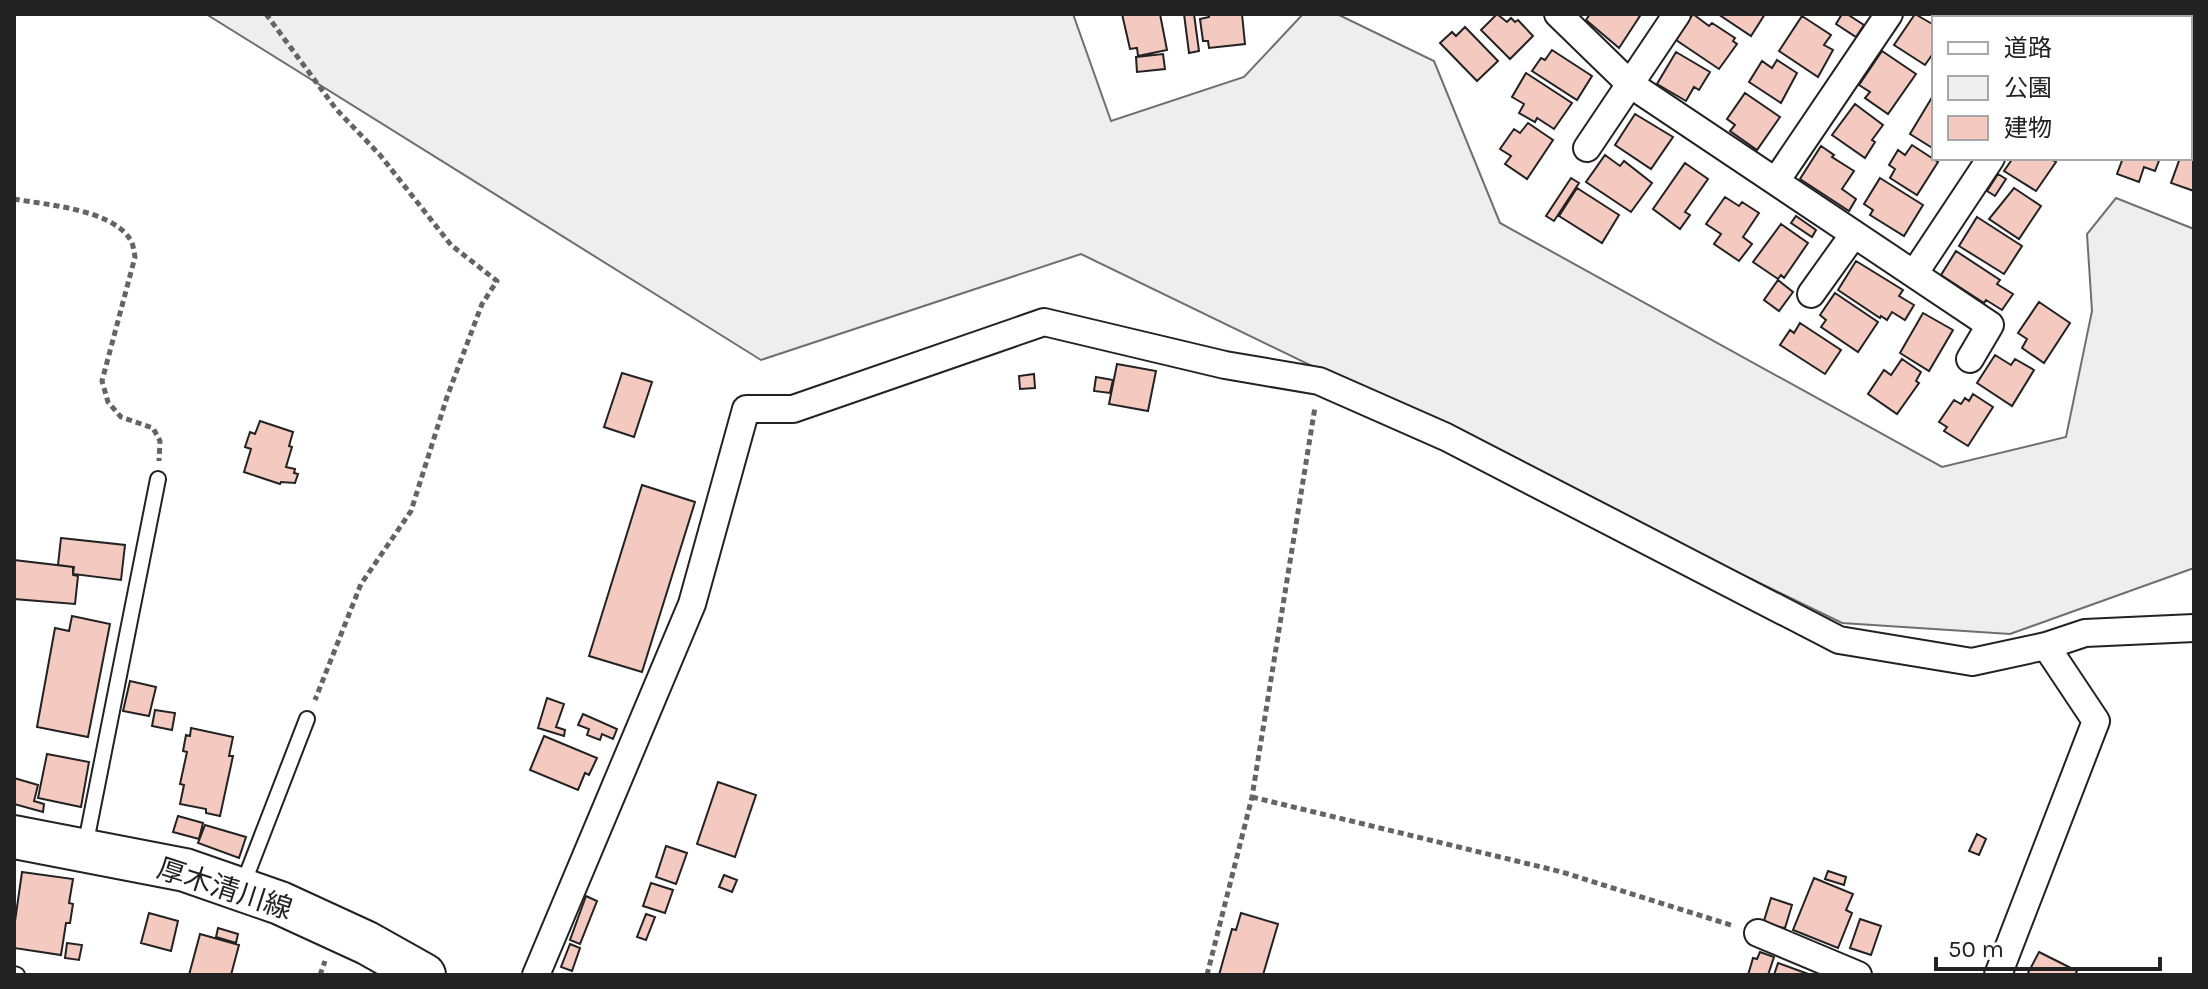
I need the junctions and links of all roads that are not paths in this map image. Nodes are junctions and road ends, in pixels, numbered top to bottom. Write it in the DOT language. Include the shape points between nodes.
graph roads {
  1 [pos="1558,14"];
  2 [pos="1677,14"];
  3 [pos="1889,14"];
  4 [pos="1630,84"];
  5 [pos="1587,148"];
  6 [pos="1990,160"];
  7 [pos="1776,181"];
  8 [pos="1854,234"];
  9 [pos="1914,274"];
  10 [pos="1811,294"];
  11 [pos="1970,359"];
  12 [pos="158,479"];
  13 [pos="2194,628"];
  14 [pos="2046,646"];
  15 [pos="307,719"];
  16 [pos="14,837"];
  17 [pos="85,850"];
  18 [pos="241,889"];
  19 [pos="1758,933"];
  20 [pos="424,975"];
  21 [pos="536,975"];
  22 [pos="1858,975"];
  23 [pos="1998,975"];
  1 -- 4 [label="street"];
  2 -- 4 [label="street"];
  3 -- 7 [label="street"];
  4 -- 5 [label="street"];
  4 -- 7 [label="street"];
  6 -- 9 [label="street"];
  7 -- 8 [label="street"];
  8 -- 9 [label="street"];
  8 -- 10 [label="street"];
  9 -- 11 [label="street" via="1990,325"];
  12 -- 17 [label="lane"];
  13 -- 14 [label="street" via="2085,633"];
  14 -- 21 [label="street" via="1972,662 1839,640 1446,437 1319,381 1225,365 1044,322 793,409 746,409 692,604"];
  14 -- 23 [label="street" via="2096,721"];
  15 -- 18 [label="lane"];
  16 -- 17 [label="main road, 厚木清川線"];
  17 -- 18 [label="main road, 厚木清川線" via="185,870"];
  18 -- 20 [label="main road, 厚木清川線" via="367,943"];
  19 -- 22 [label="street"];
}
